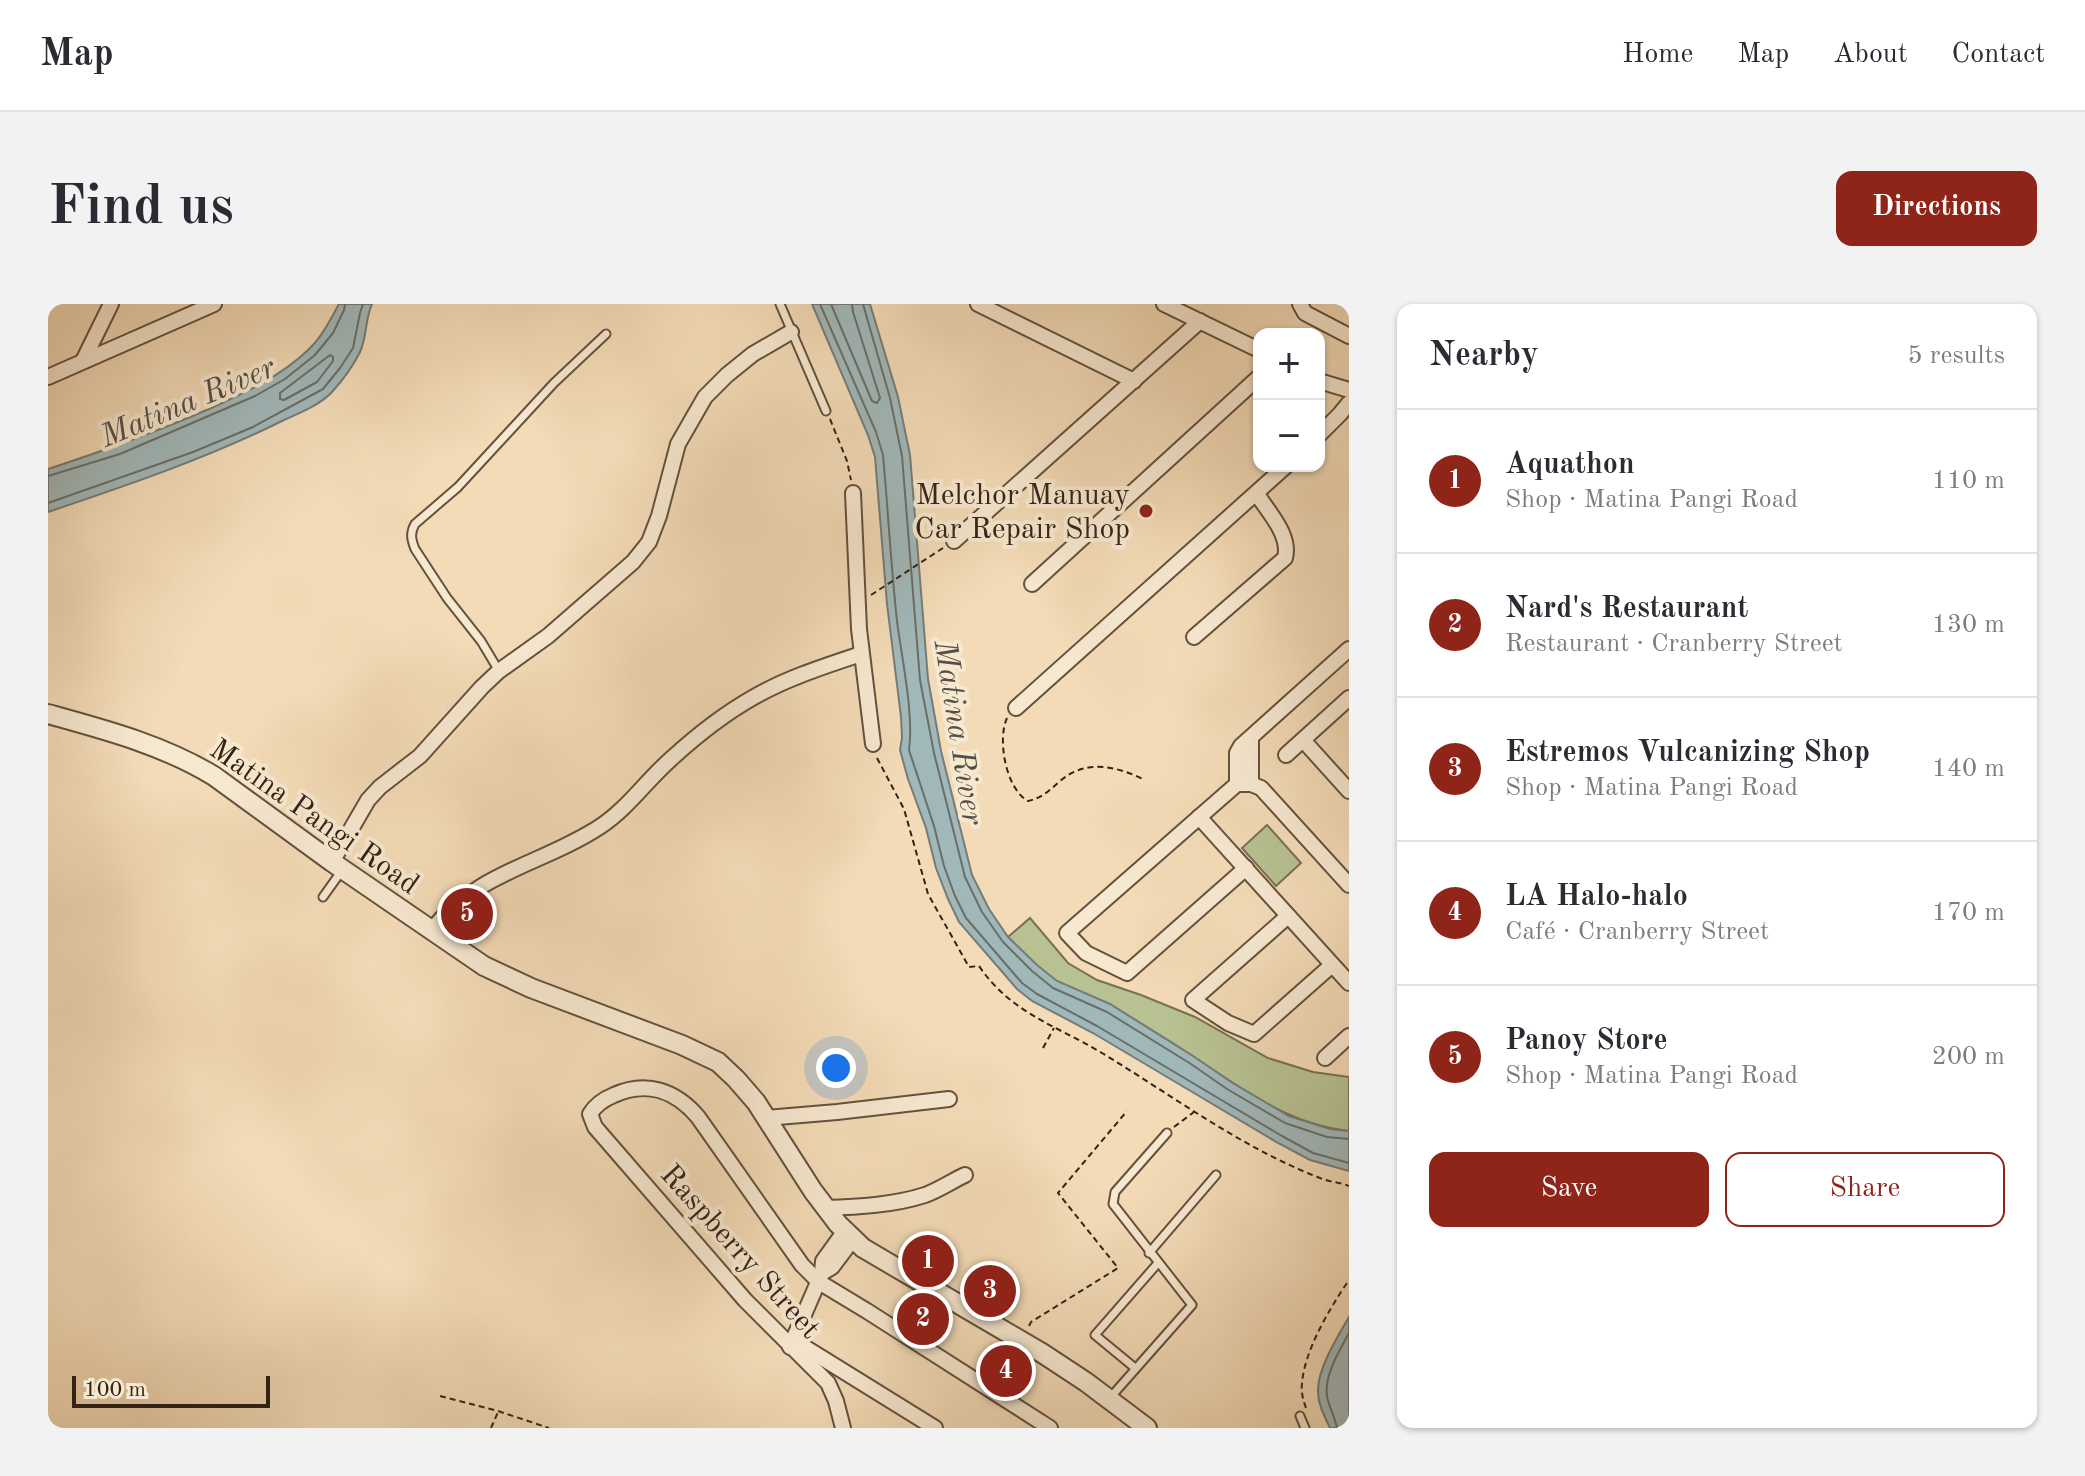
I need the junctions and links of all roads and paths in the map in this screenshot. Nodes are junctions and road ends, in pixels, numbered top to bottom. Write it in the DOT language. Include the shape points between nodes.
graph roads {
  1 [pos="111,304"];
  2 [pos="186,304"];
  3 [pos="214,304"];
  4 [pos="780,304"];
  5 [pos="978,304"];
  6 [pos="1164,304"];
  7 [pos="1300,304"];
  8 [pos="179,320"];
  9 [pos="1200,321"];
  10 [pos="791,332"];
  11 [pos="606,334"];
  12 [pos="1349,336"];
  13 [pos="1253,347"];
  14 [pos="83,361"];
  15 [pos="48,377"];
  16 [pos="1134,381"];
  17 [pos="1253,382"];
  18 [pos="1325,383"];
  19 [pos="1349,390"];
  20 [pos="1349,403"];
  21 [pos="826,411"];
  22 [pos="1325,429"];
  23 [pos="1280,472"];
  24 [pos="853,493"];
  25 [pos="1257,494"];
  26 [pos="948,545"];
  27 [pos="1032,584"];
  28 [pos="869,597"];
  29 [pos="1194,637"];
  30 [pos="1348,652"];
  31 [pos="861,654"];
  32 [pos="499,671"];
  33 [pos="1347,705"];
  34 [pos="1016,708"];
  35 [pos="48,714"];
  36 [pos="1303,740"];
  37 [pos="873,744"];
  38 [pos="1286,755"];
  39 [pos="1143,779"];
  40 [pos="1244,784"];
  41 [pos="1349,791"];
  42 [pos="1199,817"];
  43 [pos="337,865"];
  44 [pos="1246,868"];
  45 [pos="1349,885"];
  46 [pos="323,897"];
  47 [pos="1288,916"];
  48 [pos="431,931"];
  49 [pos="1332,965"];
  50 [pos="1349,983"];
  51 [pos="1055,1028"];
  52 [pos="1349,1036"];
  53 [pos="1043,1048"];
  54 [pos="1325,1058"];
  55 [pos="949,1099"];
  56 [pos="1127,1111"];
  57 [pos="1195,1111"];
  58 [pos="766,1118"];
  59 [pos="1167,1133"];
  60 [pos="965,1175"];
  61 [pos="1216,1175"];
  62 [pos="1349,1186"];
  63 [pos="825,1208"];
  64 [pos="849,1236"];
  65 [pos="1149,1253"];
  66 [pos="1158,1263"];
  67 [pos="820,1278"];
  68 [pos="1349,1280"];
  69 [pos="1023,1342"];
  70 [pos="792,1343"];
  71 [pos="1135,1368"];
  72 [pos="841,1369"];
  73 [pos="828,1383"];
  74 [pos="440,1396"];
  75 [pos="1109,1399"];
  76 [pos="498,1411"];
  77 [pos="1304,1415"];
  78 [pos="491,1428"];
  79 [pos="549,1428"];
  80 [pos="843,1428"];
  81 [pos="935,1428"];
  82 [pos="1050,1428"];
  83 [pos="1147,1428"];
  84 [pos="1305,1428"];
  1 -- 14 [label="street"];
  2 -- 8 [label="street"];
  3 -- 8 [label="street"];
  4 -- 10 [label="lane"];
  5 -- 16 [label="street"];
  6 -- 9 [label="street"];
  7 -- 12 [label="street" via="1305,313"];
  8 -- 14 [label="street"];
  9 -- 13 [label="street"];
  9 -- 16 [label="street"];
  10 -- 21 [label="lane"];
  10 -- 32 [label="street" via="753,354 705,397 678,444 649,542 633,562"];
  11 -- 32 [label="lane" via="411,532 415,549"];
  14 -- 15 [label="street"];
  16 -- 26 [label="street"];
  17 -- 27 [label="street"];
  18 -- 19 [label="street"];
  20 -- 22 [label="street"];
  21 -- 24 [label="path" via="847,461"];
  23 -- 25 [label="street"];
  24 -- 31 [label="street"];
  25 -- 29 [label="street" via="1285,540 1285,558"];
  25 -- 34 [label="street"];
  26 -- 28 [label="path"];
  30 -- 40 [label="street" via="1251,738"];
  31 -- 37 [label="street"];
  31 -- 48 [label="street" via="754,697 689,743 619,813 580,839 477,888"];
  32 -- 43 [label="street" via="420,756 368,800"];
  33 -- 36 [label="street"];
  34 -- 39 [label="path" via="1002,738 1011,780 1028,801 1072,773 1094,766 1115,767"];
  35 -- 43 [label="street, Matina Pangi Road" via="136,739 196,765"];
  36 -- 38 [label="street"];
  36 -- 41 [label="street"];
  37 -- 51 [label="path" via="904,809 928,894 969,967 979,966 1014,1005"];
  40 -- 42 [label="street"];
  40 -- 45 [label="street" via="1261,788"];
  42 -- 44 [label="street"];
  42 -- 44 [label="street" via="1067,933 1097,960 1127,973"];
  43 -- 46 [label="lane"];
  43 -- 48 [label="street, Matina Pangi Road"];
  44 -- 47 [label="street"];
  47 -- 49 [label="street"];
  47 -- 49 [label="street" via="1193,1000 1254,1034"];
  48 -- 58 [label="street, Matina Pangi Road" via="506,977 718,1062"];
  49 -- 50 [label="street"];
  51 -- 53 [label="path"];
  51 -- 57 [label="path"];
  52 -- 54 [label="street"];
  55 -- 58 [label="street"];
  56 -- 69 [label="path" via="1058,1193 1118,1268 1031,1322"];
  57 -- 59 [label="path"];
  57 -- 62 [label="path" via="1265,1152 1323,1180"];
  58 -- 63 [label="street, Matina Pangi Road"];
  59 -- 65 [label="lane" via="1113,1197 1115,1210"];
  60 -- 63 [label="street" via="926,1194"];
  61 -- 65 [label="lane"];
  63 -- 64 [label="street, Matina Pangi Road"];
  64 -- 67 [label="street"];
  64 -- 69 [label="street, Matina Pangi Road"];
  65 -- 66 [label="lane"];
  66 -- 71 [label="lane" via="1192,1305"];
  66 -- 71 [label="lane" via="1095,1335"];
  67 -- 70 [label="street"];
  67 -- 70 [label="street, Raspberry Street" via="802,1265 680,1099 640,1087 596,1105 590,1114 595,1127 736,1290"];
  67 -- 82 [label="street"];
  68 -- 77 [label="path" via="1306,1364 1301,1385"];
  69 -- 75 [label="street, Matina Pangi Road"];
  70 -- 72 [label="street"];
  70 -- 73 [label="street, Raspberry Street"];
  71 -- 75 [label="lane"];
  72 -- 73 [label="street"];
  72 -- 81 [label="street"];
  73 -- 80 [label="street, Raspberry Street"];
  74 -- 76 [label="path"];
  75 -- 83 [label="street, Matina Pangi Road"];
  76 -- 78 [label="path"];
  76 -- 79 [label="path"];
  77 -- 84 [label="lane"];
}
